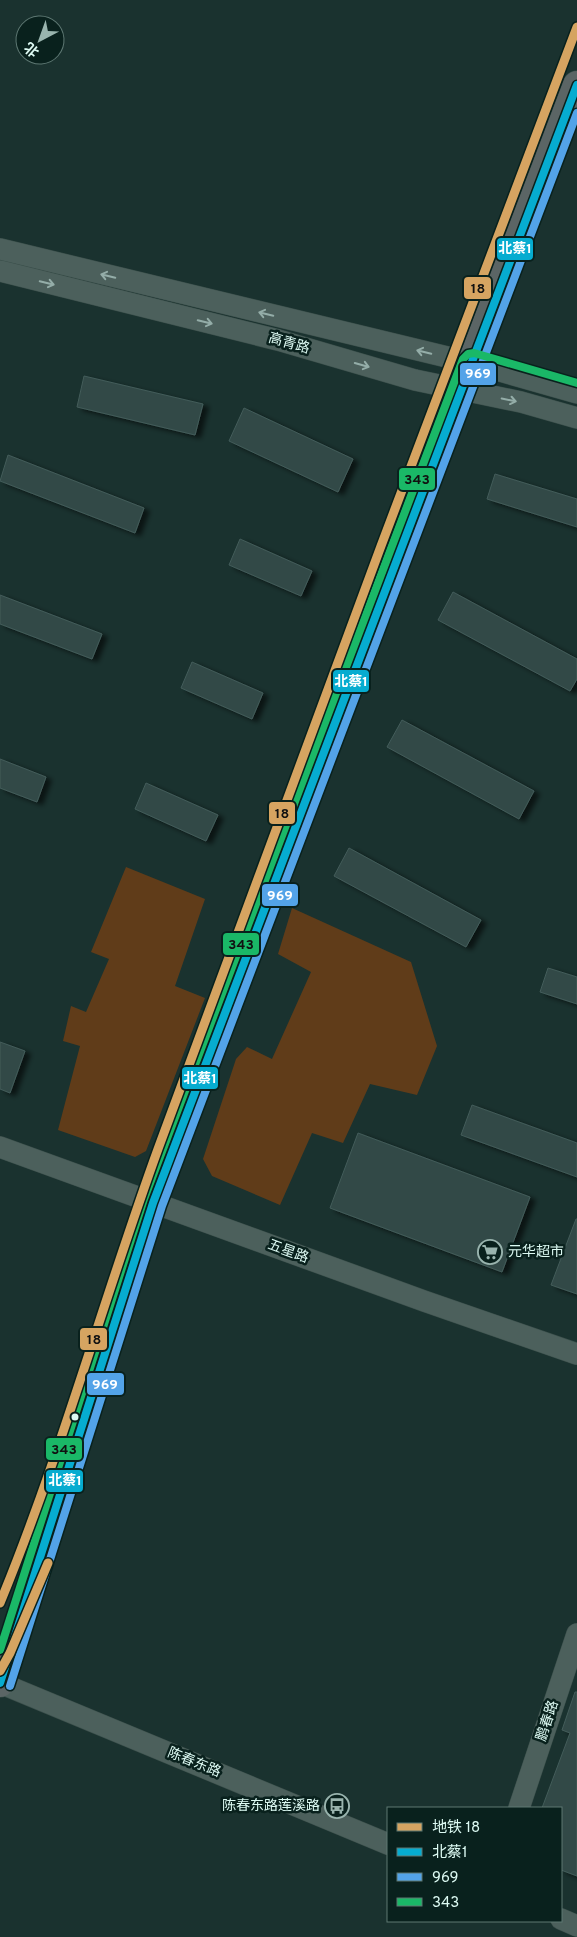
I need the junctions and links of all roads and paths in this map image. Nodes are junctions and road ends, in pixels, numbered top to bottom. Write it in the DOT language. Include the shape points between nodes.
graph roads {
  1 [pos="577,85"];
  2 [pos="0,249"];
  3 [pos="0,271"];
  4 [pos="472,363"];
  5 [pos="462,390"];
  6 [pos="577,393"];
  7 [pos="577,418"];
  8 [pos="0,1147"];
  9 [pos="153,1203"];
  10 [pos="577,1354"];
  11 [pos="577,1634"];
  12 [pos="0,1683"];
  13 [pos="519,1807"];
  14 [pos="387,1844"];
  15 [pos="562,1919"];
  16 [pos="577,1926"];
  1 -- 4 [label="main road"];
  4 -- 2 [label="street, 高青路, one-way"];
  3 -- 5 [label="street, 高青路, one-way" via="278,340 415,380"];
  4 -- 5 [label="main road"];
  4 -- 6 [label="street, 高青路"];
  5 -- 7 [label="street, 高青路, one-way"];
  5 -- 9 [label="main road"];
  8 -- 9 [label="street, 五星路"];
  9 -- 10 [label="street, 五星路"];
  9 -- 12 [label="main road"];
  11 -- 13 [label="street, 鹏春路"];
  12 -- 14 [label="street, 陈春东路"];
  15 -- 16 [label="street"];
}
